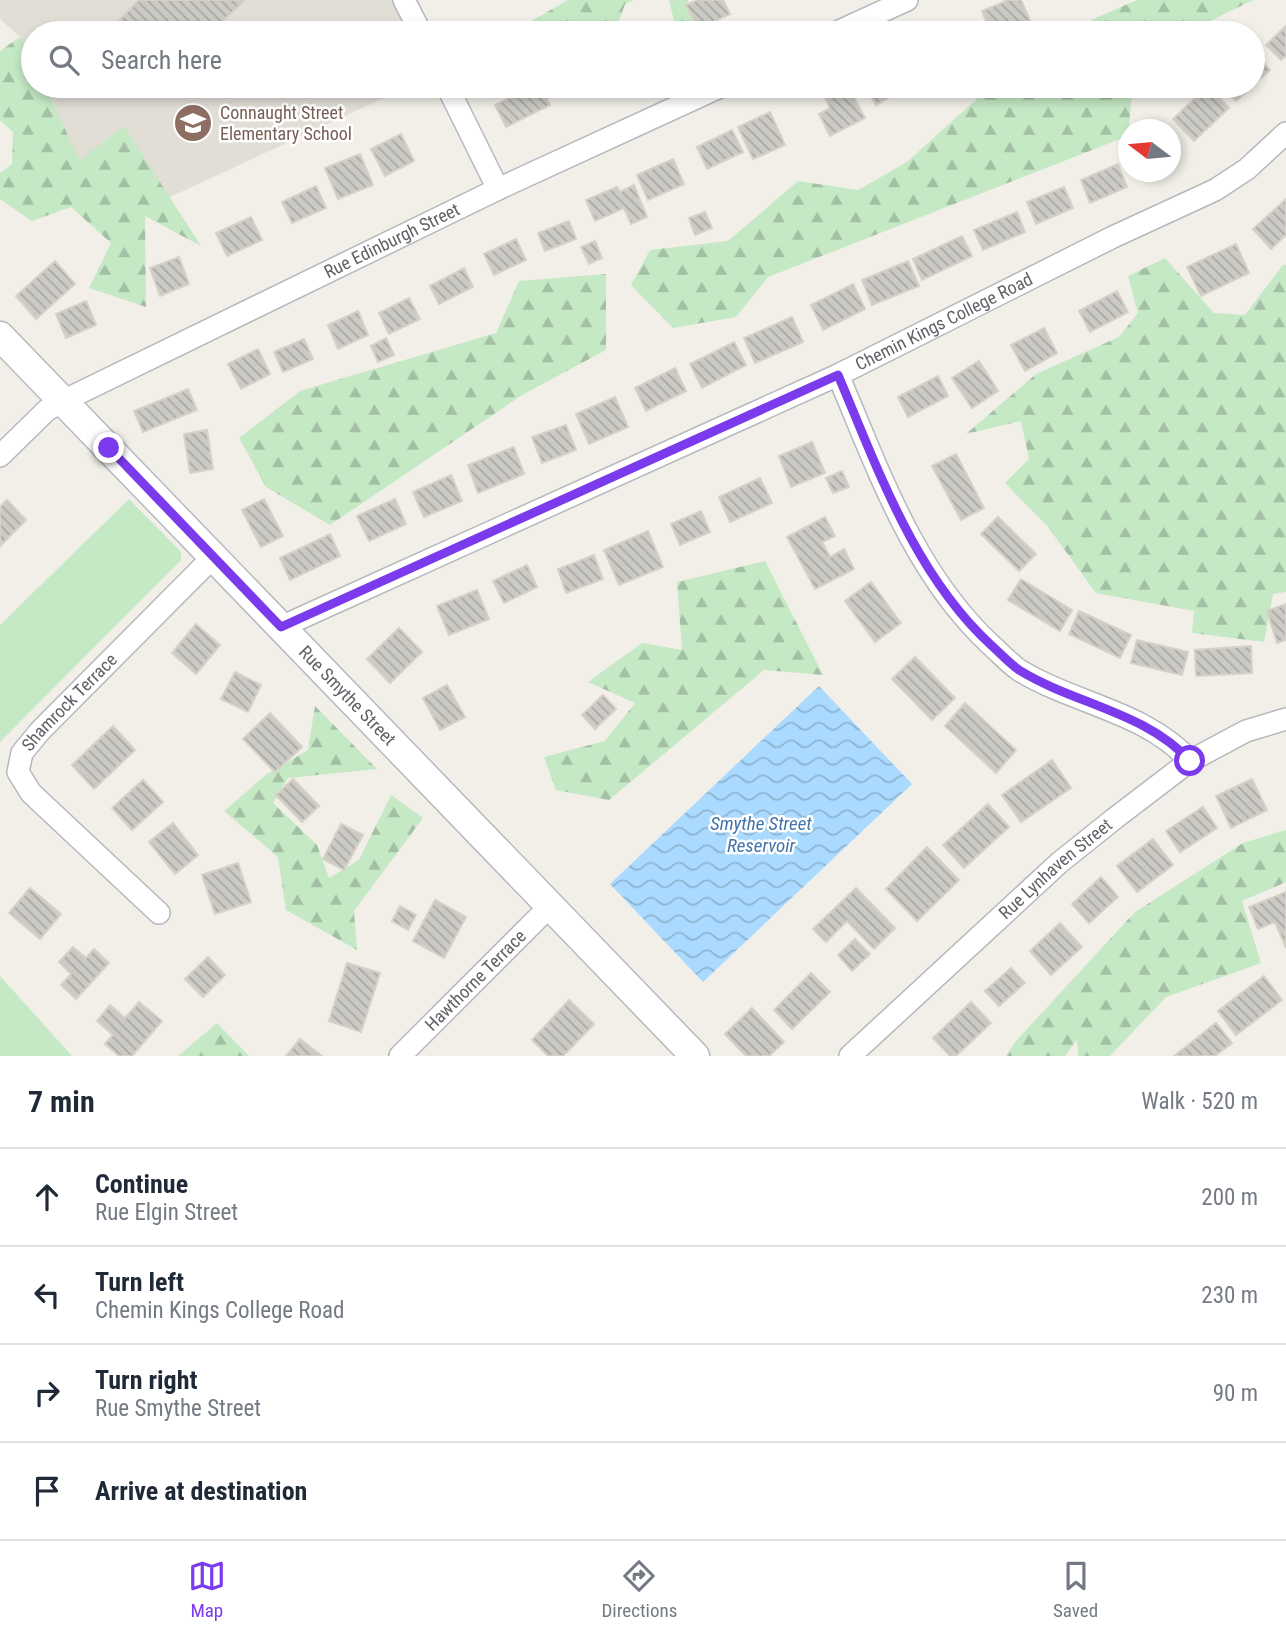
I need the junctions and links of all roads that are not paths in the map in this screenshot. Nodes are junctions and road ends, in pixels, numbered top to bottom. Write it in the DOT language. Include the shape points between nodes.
graph roads {
  1 [pos="404,0"];
  2 [pos="907,0"];
  3 [pos="415,21"];
  4 [pos="861,21"];
  5 [pos="453,98"];
  6 [pos="696,98"];
  7 [pos="1286,133"];
  8 [pos="498,189"];
  9 [pos="0,336"];
  10 [pos="838,375"];
  11 [pos="63,401"];
  12 [pos="0,456"];
  13 [pos="213,557"];
  14 [pos="281,627"];
  15 [pos="1286,719"];
  16 [pos="1190,761"];
  17 [pos="550,906"];
  18 [pos="159,913"];
  19 [pos="400,1056"];
  20 [pos="695,1056"];
  21 [pos="850,1056"];
  1 -- 3 [label="street"];
  2 -- 4 [label="street"];
  5 -- 8 [label="street"];
  6 -- 8 [label="street, Rue Edinburgh Street"];
  7 -- 10 [label="street, Chemin Kings College Road" via="1247,169 1215,190"];
  8 -- 11 [label="street, Rue Edinburgh Street"];
  9 -- 11 [label="main road, Rue Smythe Street"];
  10 -- 14 [label="street, Chemin Kings College Road"];
  10 -- 16 [label="street" via="912,540 977,632 1017,669 1158,732"];
  11 -- 12 [label="street, Rue Edinburgh Street" via="47,410"];
  11 -- 13 [label="main road, Rue Smythe Street"];
  13 -- 14 [label="main road, Rue Smythe Street"];
  13 -- 18 [label="street, Shamrock Terrace" via="40,731 22,752 18,772 31,793"];
  14 -- 17 [label="main road, Rue Smythe Street"];
  15 -- 16 [label="street, Rue Lynhaven Street" via="1246,732"];
  16 -- 21 [label="street, Rue Lynhaven Street" via="1059,863"];
  17 -- 19 [label="street, Hawthorne Terrace"];
  17 -- 20 [label="main road, Rue Smythe Street"];
}
